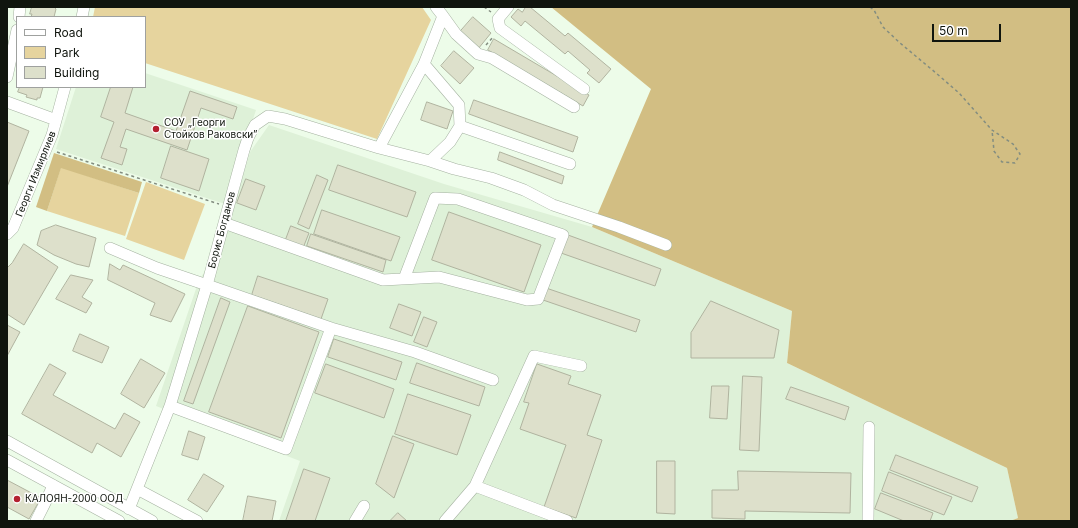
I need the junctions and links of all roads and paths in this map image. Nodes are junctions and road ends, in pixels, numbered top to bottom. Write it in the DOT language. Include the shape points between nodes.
graph roads {
  1 [pos="508,7"];
  2 [pos="870,7"];
  3 [pos="439,12"];
  4 [pos="500,28"];
  5 [pos="16,32"];
  6 [pos="11,41"];
  7 [pos="478,54"];
  8 [pos="424,64"];
  9 [pos="7,77"];
  10 [pos="65,88"];
  11 [pos="584,88"];
  12 [pos="7,102"];
  13 [pos="574,106"];
  14 [pos="56,120"];
  15 [pos="460,126"];
  16 [pos="992,130"];
  17 [pos="379,148"];
  18 [pos="47,149"];
  19 [pos="430,161"];
  20 [pos="570,164"];
  21 [pos="228,207"];
  22 [pos="224,223"];
  23 [pos="7,234"];
  24 [pos="666,245"];
  25 [pos="110,248"];
  26 [pos="404,279"];
  27 [pos="207,285"];
  28 [pos="330,328"];
  29 [pos="581,366"];
  30 [pos="492,380"];
  31 [pos="170,406"];
  32 [pos="869,427"];
  33 [pos="7,441"];
  34 [pos="7,460"];
  35 [pos="53,485"];
  36 [pos="474,486"];
  37 [pos="137,489"];
  38 [pos="364,506"];
  39 [pos="129,509"];
  40 [pos="36,521"];
  41 [pos="120,521"];
  42 [pos="152,521"];
  43 [pos="197,521"];
  44 [pos="354,521"];
  45 [pos="445,521"];
  46 [pos="567,521"];
  47 [pos="868,521"];
  1 -- 4 [label="street" via="498,19"];
  2 -- 16 [label="path" via="883,27 959,93"];
  3 -- 7 [label="street" via="456,34"];
  3 -- 8 [label="street"];
  4 -- 7 [label="path"];
  4 -- 11 [label="street"];
  5 -- 6 [label="street"];
  6 -- 9 [label="street"];
  7 -- 13 [label="street" via="492,58"];
  8 -- 15 [label="street" via="459,104"];
  8 -- 17 [label="street"];
  10 -- 14 [label="street, Георги Измирлиев"];
  12 -- 14 [label="street"];
  14 -- 18 [label="street, Георги Измирлиев"];
  15 -- 19 [label="street" via="450,142"];
  15 -- 20 [label="street"];
  16 -- 16 [label="path" via="994,151 1002,162 1015,163 1020,154 1013,144"];
  17 -- 19 [label="street, Борис Богданов"];
  17 -- 21 [label="street, Борис Богданов" via="268,116 255,125 248,138"];
  18 -- 21 [label="path"];
  18 -- 23 [label="street, Георги Измирлиев" via="13,228"];
  19 -- 24 [label="street, Борис Богданов" via="498,180 553,205"];
  21 -- 22 [label="street, Борис Богданов"];
  22 -- 26 [label="street" via="383,280"];
  22 -- 27 [label="street, Борис Богданов"];
  25 -- 27 [label="street"];
  26 -- 26 [label="street" via="435,198 458,198 563,235 538,298 527,300 439,277"];
  27 -- 28 [label="street"];
  27 -- 31 [label="street, Борис Богданов"];
  28 -- 30 [label="street" via="415,352"];
  28 -- 31 [label="street" via="286,449"];
  29 -- 36 [label="street" via="534,356"];
  31 -- 37 [label="street, Борис Богданов"];
  32 -- 47 [label="street"];
  33 -- 39 [label="street"];
  34 -- 35 [label="street"];
  35 -- 40 [label="street"];
  35 -- 41 [label="street"];
  36 -- 45 [label="street"];
  36 -- 46 [label="street"];
  37 -- 39 [label="street, Борис Богданов"];
  37 -- 43 [label="street"];
  38 -- 44 [label="street"];
  39 -- 42 [label="street"];
}
